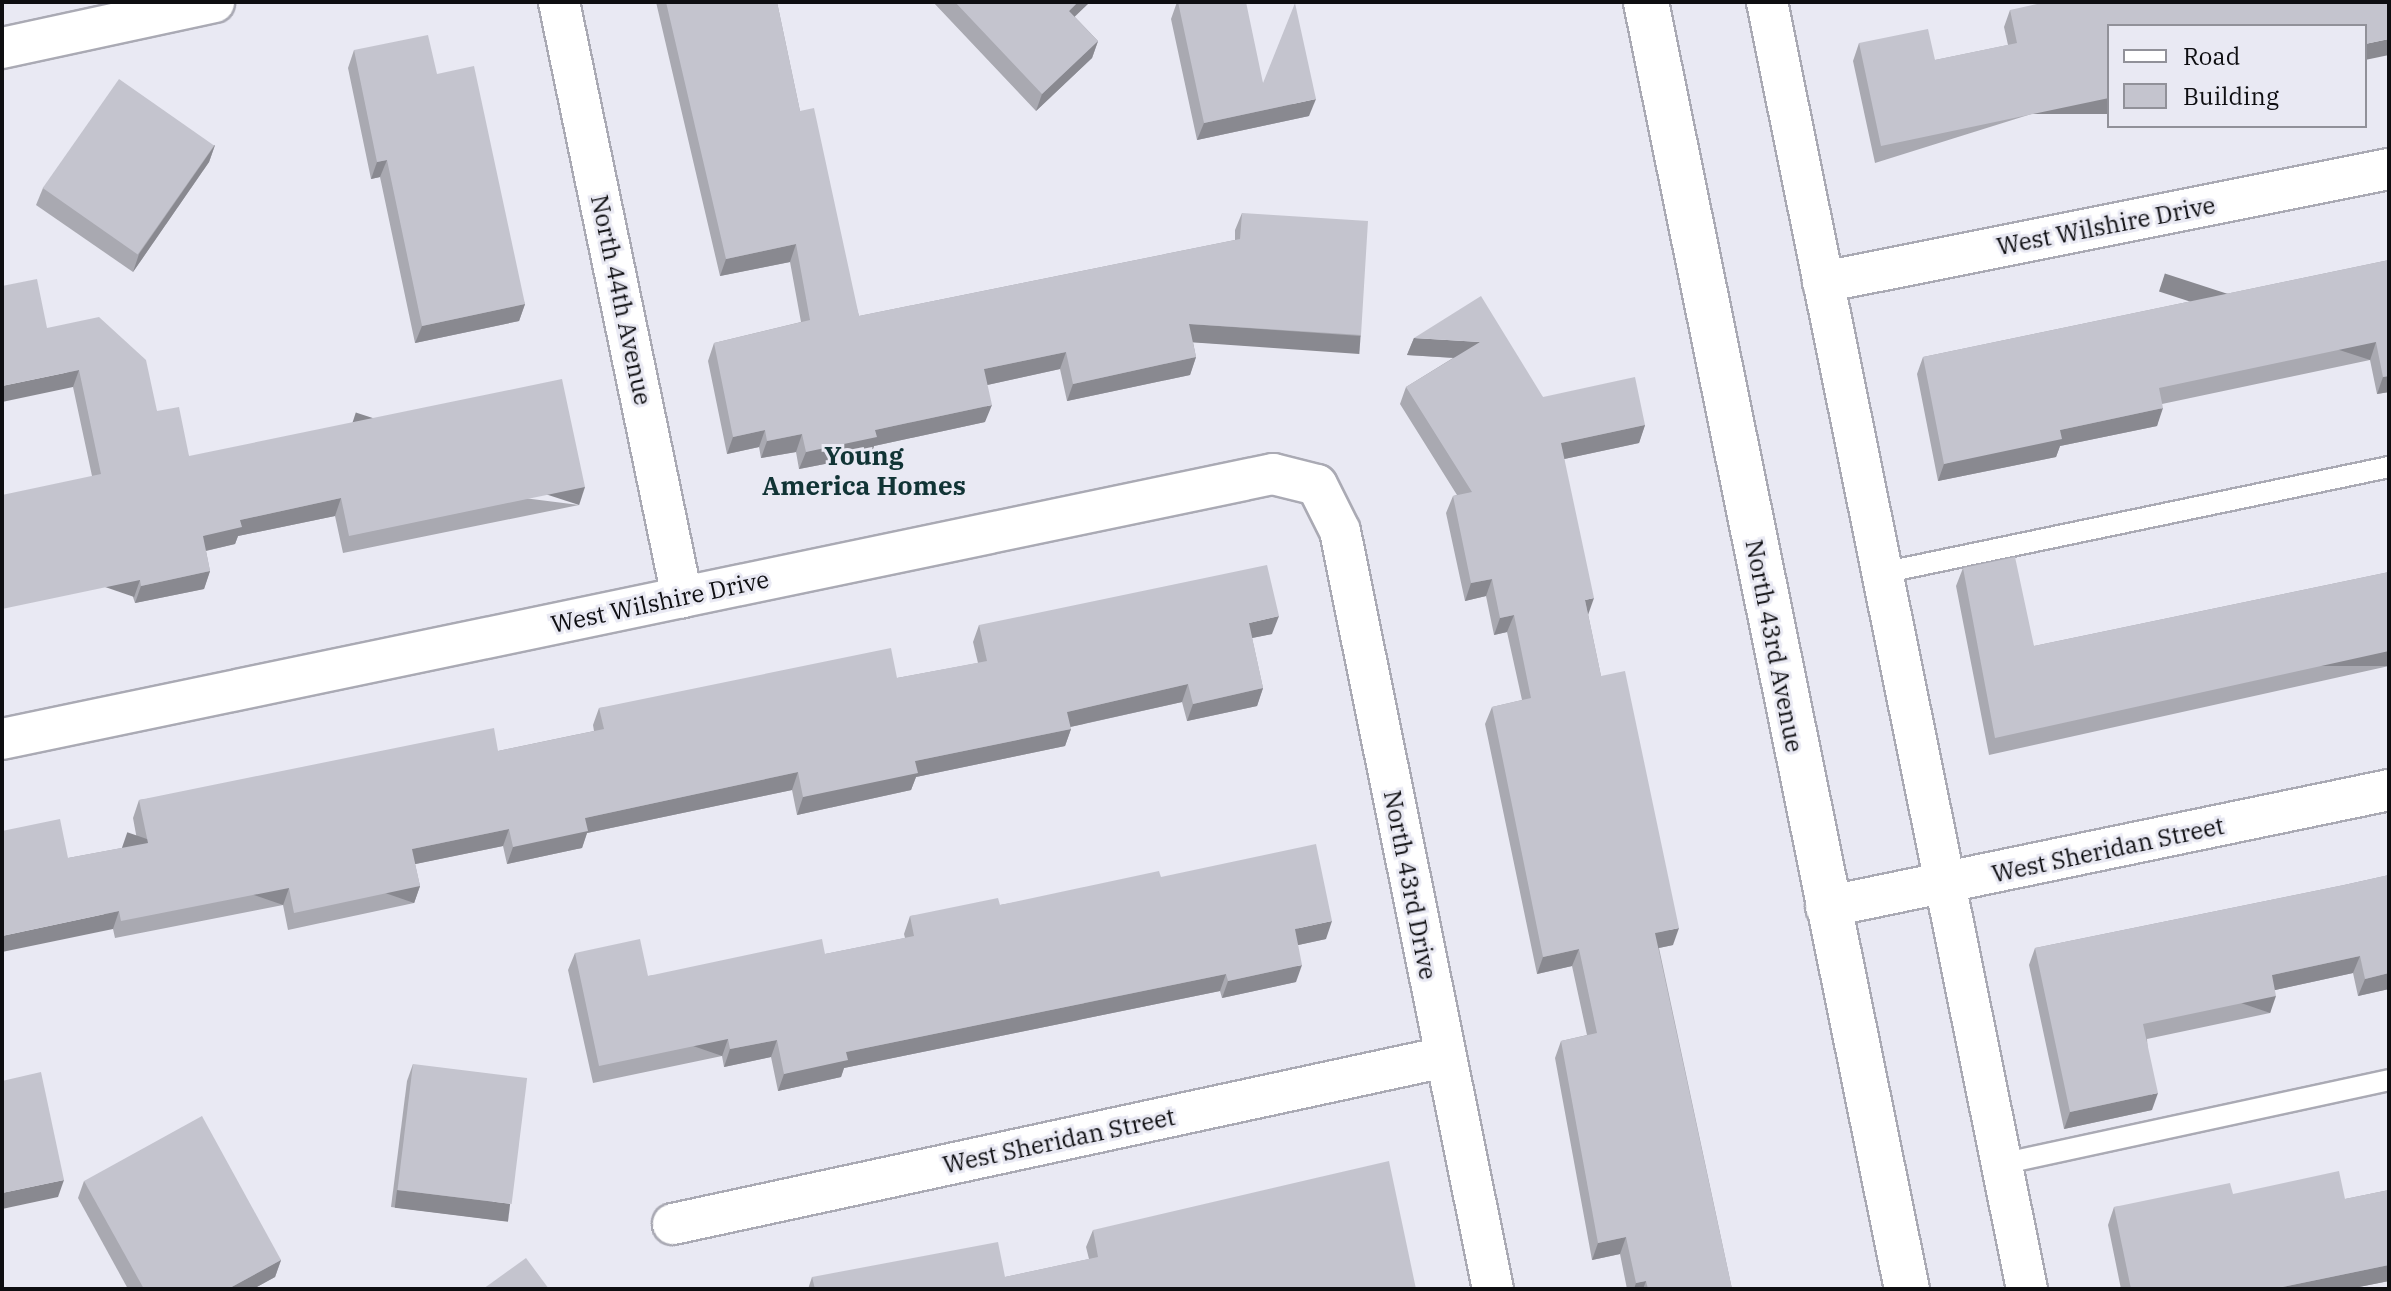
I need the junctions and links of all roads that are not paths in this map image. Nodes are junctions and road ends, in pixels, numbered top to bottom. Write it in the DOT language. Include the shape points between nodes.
graph roads {
  1 [pos="214,2"];
  2 [pos="559,2"];
  3 [pos="1646,2"];
  4 [pos="1767,2"];
  5 [pos="2,48"];
  6 [pos="2389,169"];
  7 [pos="1823,282"];
  8 [pos="2389,467"];
  9 [pos="1317,485"];
  10 [pos="1882,573"];
  11 [pos="682,597"];
  12 [pos="2,739"];
  13 [pos="2389,790"];
  14 [pos="1945,885"];
  15 [pos="1826,907"];
  16 [pos="1445,1057"];
  17 [pos="2389,1080"];
  18 [pos="2001,1164"];
  19 [pos="673,1224"];
  20 [pos="1493,1289"];
  21 [pos="1907,1289"];
  22 [pos="2027,1289"];
  1 -- 5 [label="street"];
  2 -- 11 [label="street, North 44th Avenue"];
  3 -- 15 [label="main road, North 43rd Avenue"];
  4 -- 7 [label="street"];
  6 -- 7 [label="street, West Wilshire Drive"];
  7 -- 10 [label="street"];
  8 -- 10 [label="lane"];
  9 -- 11 [label="street, West Wilshire Drive" via="1273,474"];
  9 -- 16 [label="street, North 43rd Drive" via="1340,531"];
  10 -- 14 [label="street"];
  11 -- 12 [label="street, West Wilshire Drive"];
  13 -- 14 [label="street, West Sheridan Street"];
  14 -- 15 [label="street, West Sheridan Street"];
  14 -- 18 [label="street"];
  15 -- 21 [label="main road, North 43rd Avenue"];
  16 -- 19 [label="street, West Sheridan Street"];
  16 -- 20 [label="street, North 43rd Drive"];
  17 -- 18 [label="lane"];
  18 -- 22 [label="street"];
}
